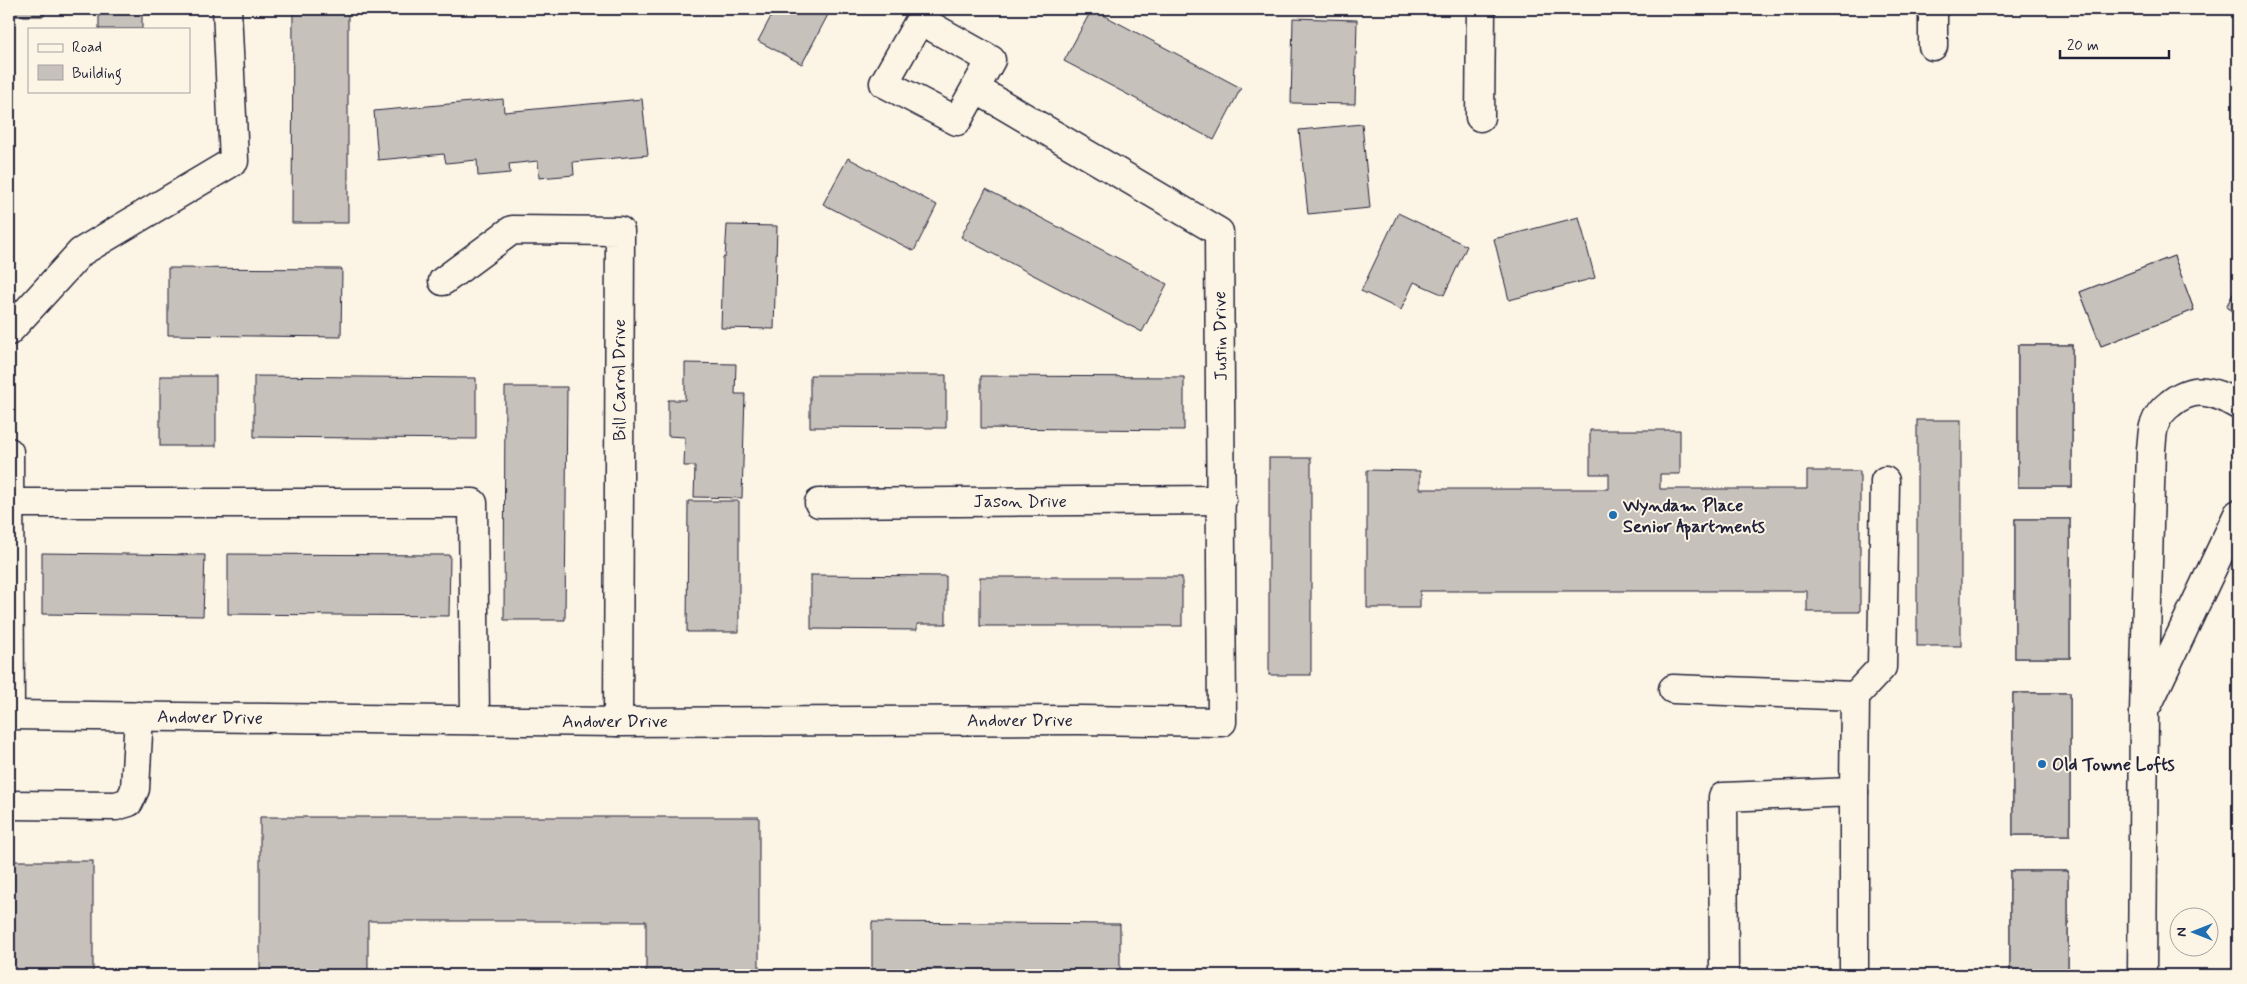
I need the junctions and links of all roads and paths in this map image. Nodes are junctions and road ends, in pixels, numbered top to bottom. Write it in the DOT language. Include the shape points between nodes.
graph roads {
  1 [pos="227,9"];
  2 [pos="1481,9"];
  3 [pos="1932,9"];
  4 [pos="1932,46"];
  5 [pos="976,89"];
  6 [pos="1480,117"];
  7 [pos="443,280"];
  8 [pos="9,331"];
  9 [pos="2238,406"];
  10 [pos="9,452"];
  11 [pos="1885,481"];
  12 [pos="1222,500"];
  13 [pos="9,503"];
  14 [pos="819,503"];
  15 [pos="2238,514"];
  16 [pos="1673,689"];
  17 [pos="1855,696"];
  18 [pos="2144,713"];
  19 [pos="10,715"];
  20 [pos="139,716"];
  21 [pos="475,720"];
  22 [pos="618,722"];
  23 [pos="1222,722"];
  24 [pos="1854,792"];
  25 [pos="9,805"];
  26 [pos="1724,975"];
  27 [pos="1854,975"];
  28 [pos="2142,975"];
  1 -- 8 [label="street" via="234,161 80,252"];
  2 -- 6 [label="street"];
  3 -- 4 [label="street"];
  5 -- 12 [label="street, Justin Drive" via="1219,232"];
  7 -- 22 [label="street, Bill Carrol Drive" via="512,230 620,231"];
  9 -- 18 [label="street" via="2222,396 2198,391 2181,395 2163,410 2154,426"];
  10 -- 13 [label="street"];
  11 -- 17 [label="street" via="1882,667"];
  12 -- 14 [label="street, Jason Drive"];
  12 -- 23 [label="street, Justin Drive"];
  13 -- 19 [label="street"];
  13 -- 21 [label="street" via="473,503"];
  15 -- 18 [label="street"];
  16 -- 17 [label="street"];
  17 -- 24 [label="street"];
  18 -- 28 [label="street"];
  19 -- 20 [label="street, Andover Drive"];
  20 -- 21 [label="street, Andover Drive"];
  20 -- 25 [label="street" via="135,789 129,802 116,806"];
  21 -- 22 [label="street, Andover Drive"];
  22 -- 23 [label="street, Andover Drive"];
  24 -- 26 [label="street" via="1723,797"];
  24 -- 27 [label="street"];
}
